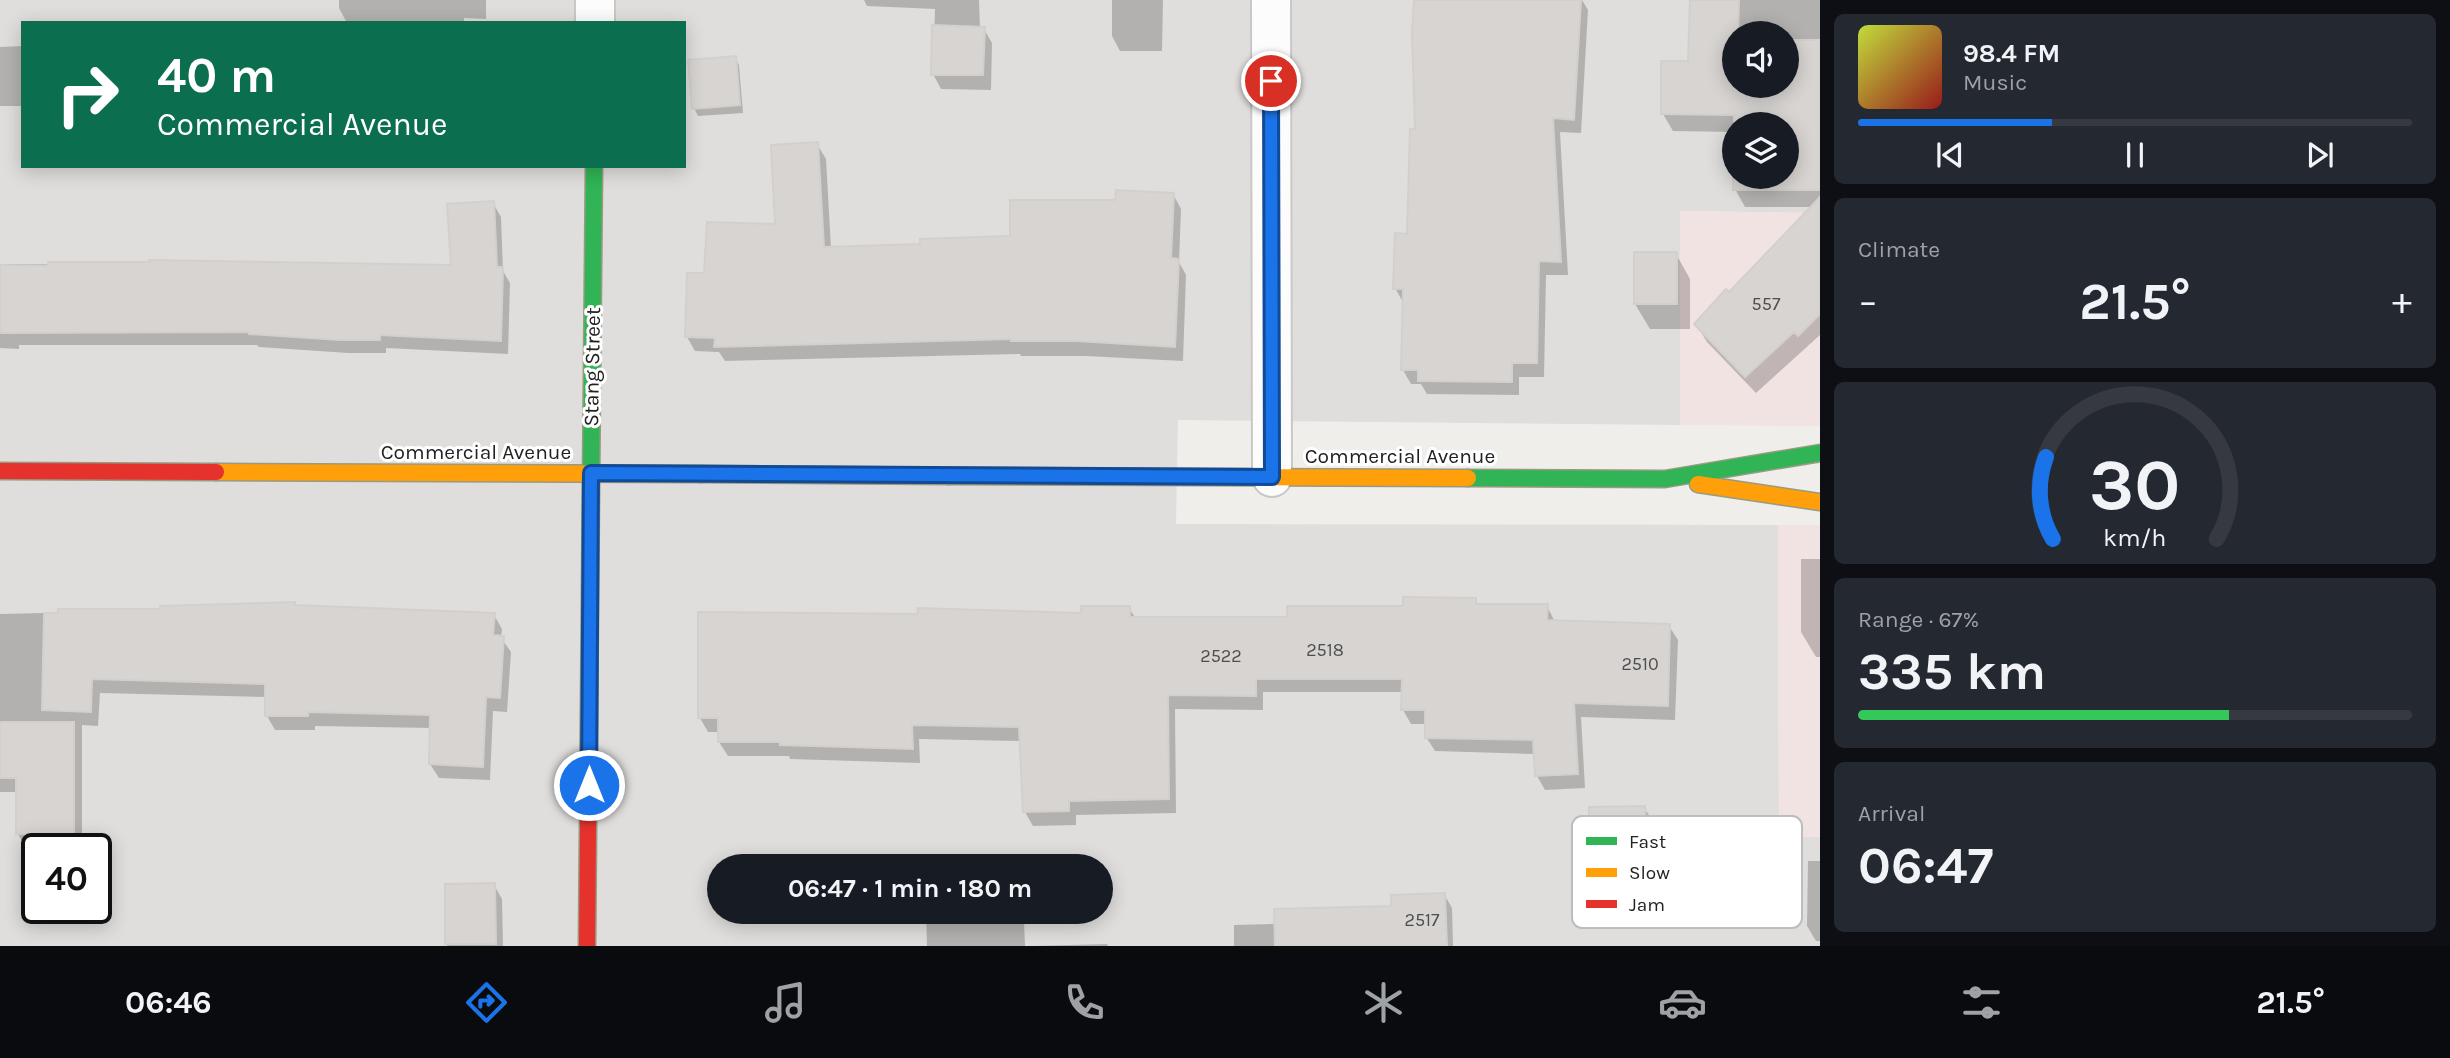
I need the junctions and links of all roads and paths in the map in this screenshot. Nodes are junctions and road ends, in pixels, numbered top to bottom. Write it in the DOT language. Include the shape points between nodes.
graph roads {
  1 [pos="595,0"];
  2 [pos="1271,0"];
  3 [pos="595,21"];
  4 [pos="594,168"];
  5 [pos="1820,453"];
  6 [pos="0,471"];
  7 [pos="591,473"];
  8 [pos="1272,477"];
  9 [pos="1665,479"];
  10 [pos="1820,502"];
  11 [pos="587,946"];
  1 -- 3 [label="street"];
  2 -- 8 [label="street"];
  4 -- 7 [label="street, Stang Street"];
  5 -- 9 [label="street, Commercial Avenue"];
  6 -- 7 [label="street, Commercial Avenue"];
  7 -- 8 [label="street, Commercial Avenue"];
  7 -- 11 [label="street, Stang Street"];
  8 -- 9 [label="street, Commercial Avenue"];
  9 -- 10 [label="street, Commercial Avenue"];
}
